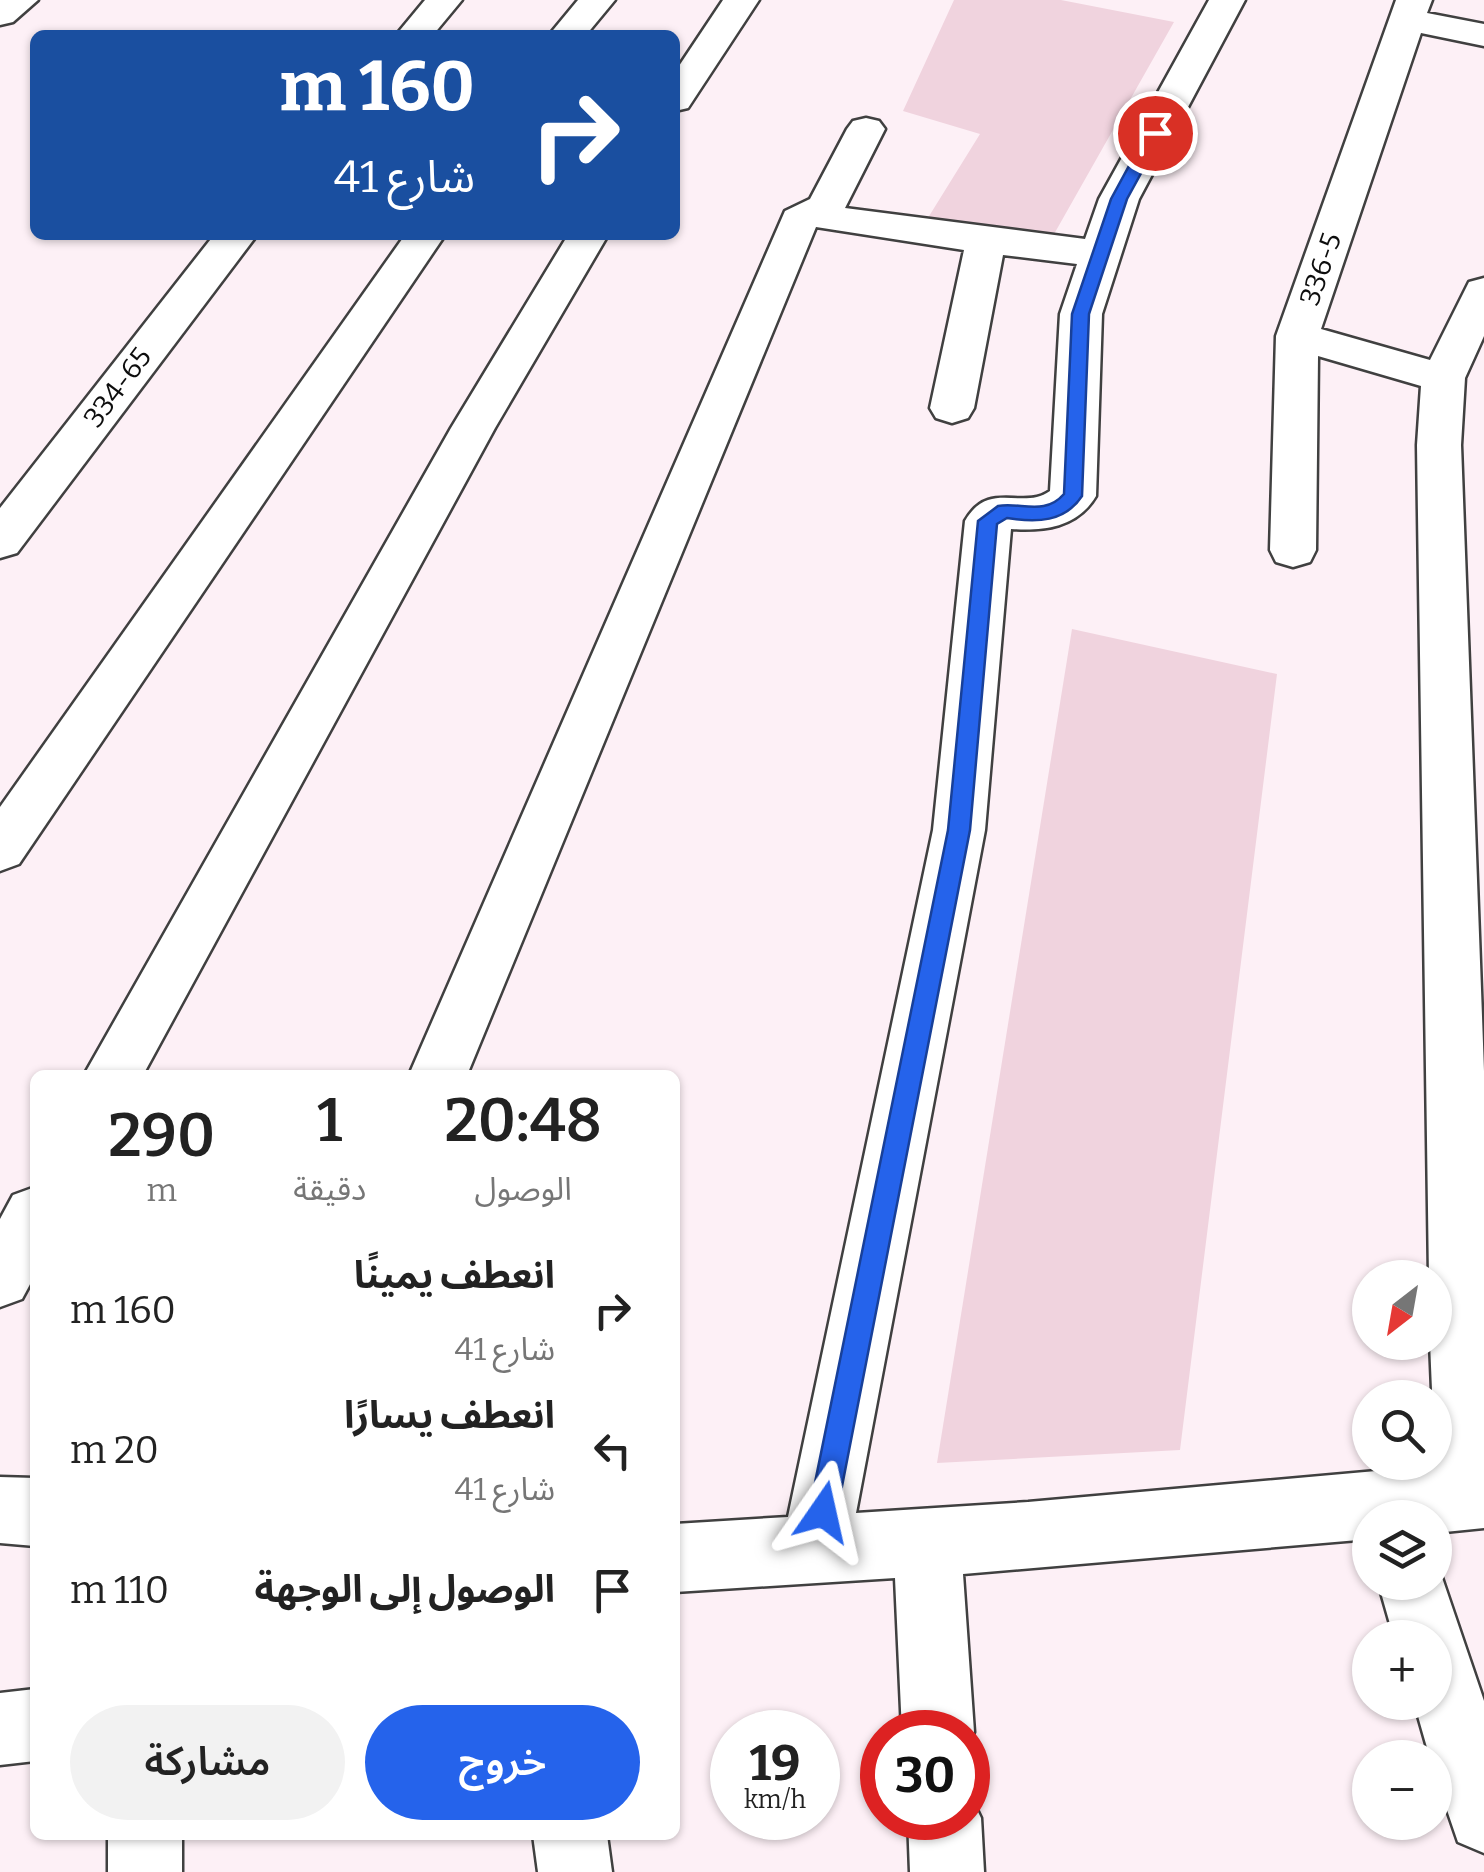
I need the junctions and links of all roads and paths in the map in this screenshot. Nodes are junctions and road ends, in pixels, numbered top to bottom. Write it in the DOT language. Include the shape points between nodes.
graph roads {
  1 [pos="20,0"];
  2 [pos="444,0"];
  3 [pos="597,0"];
  4 [pos="741,0"];
  5 [pos="1227,0"];
  6 [pos="1410,10"];
  7 [pos="0,14"];
  8 [pos="418,30"];
  9 [pos="571,30"];
  10 [pos="1484,35"];
  11 [pos="680,92"];
  12 [pos="866,129"];
  13 [pos="815,214"];
  14 [pos="233,240"];
  15 [pos="423,240"];
  16 [pos="585,240"];
  17 [pos="986,240"];
  18 [pos="1100,254"];
  19 [pos="1484,291"];
  20 [pos="1297,336"];
  21 [pos="1442,378"];
  22 [pos="952,408"];
  23 [pos="21,480"];
  24 [pos="0,541"];
  25 [pos="1293,550"];
  26 [pos="0,849"];
  27 [pos="116,1070"];
  28 [pos="440,1070"];
  29 [pos="30,1225"];
  30 [pos="0,1278"];
  31 [pos="1475,1495"];
  32 [pos="1447,1500"];
  33 [pos="0,1510"];
  34 [pos="30,1512"];
  35 [pos="1352,1513"];
  36 [pos="927,1542"];
  37 [pos="815,1550"];
  38 [pos="680,1558"];
  39 [pos="937,1710"];
  40 [pos="1452,1712"];
  41 [pos="30,1726"];
  42 [pos="0,1729"];
  43 [pos="1484,1816"];
  44 [pos="146,1840"];
  45 [pos="571,1840"];
  46 [pos="945,1840"];
  47 [pos="145,1872"];
  48 [pos="574,1872"];
  49 [pos="947,1872"];
  1 -- 7 [label="street"];
  2 -- 8 [label="street"];
  3 -- 9 [label="street"];
  4 -- 11 [label="street"];
  5 -- 18 [label="street" via="1119,199"];
  6 -- 10 [label="street"];
  6 -- 20 [label="street, 336-5"];
  12 -- 13 [label="street" via="826,207"];
  13 -- 17 [label="street"];
  13 -- 28 [label="street" via="799,220"];
  14 -- 23 [label="street, 334-65"];
  15 -- 26 [label="street"];
  16 -- 27 [label="street"];
  17 -- 18 [label="street"];
  17 -- 22 [label="street"];
  18 -- 37 [label="street" via="1080,314 1073,496 1062,509 1005,511 988,521 959,830"];
  19 -- 21 [label="street"];
  20 -- 21 [label="street"];
  20 -- 25 [label="street, 336-5"];
  21 -- 31 [label="street"];
  23 -- 24 [label="street, 334-65"];
  29 -- 30 [label="street"];
  31 -- 32 [label="street"];
  33 -- 34 [label="street"];
  35 -- 36 [label="street"];
  36 -- 37 [label="street"];
  36 -- 39 [label="street"];
  37 -- 38 [label="street"];
  40 -- 43 [label="street"];
  41 -- 42 [label="street"];
  44 -- 47 [label="street"];
  45 -- 48 [label="street"];
  46 -- 49 [label="street"];
}
